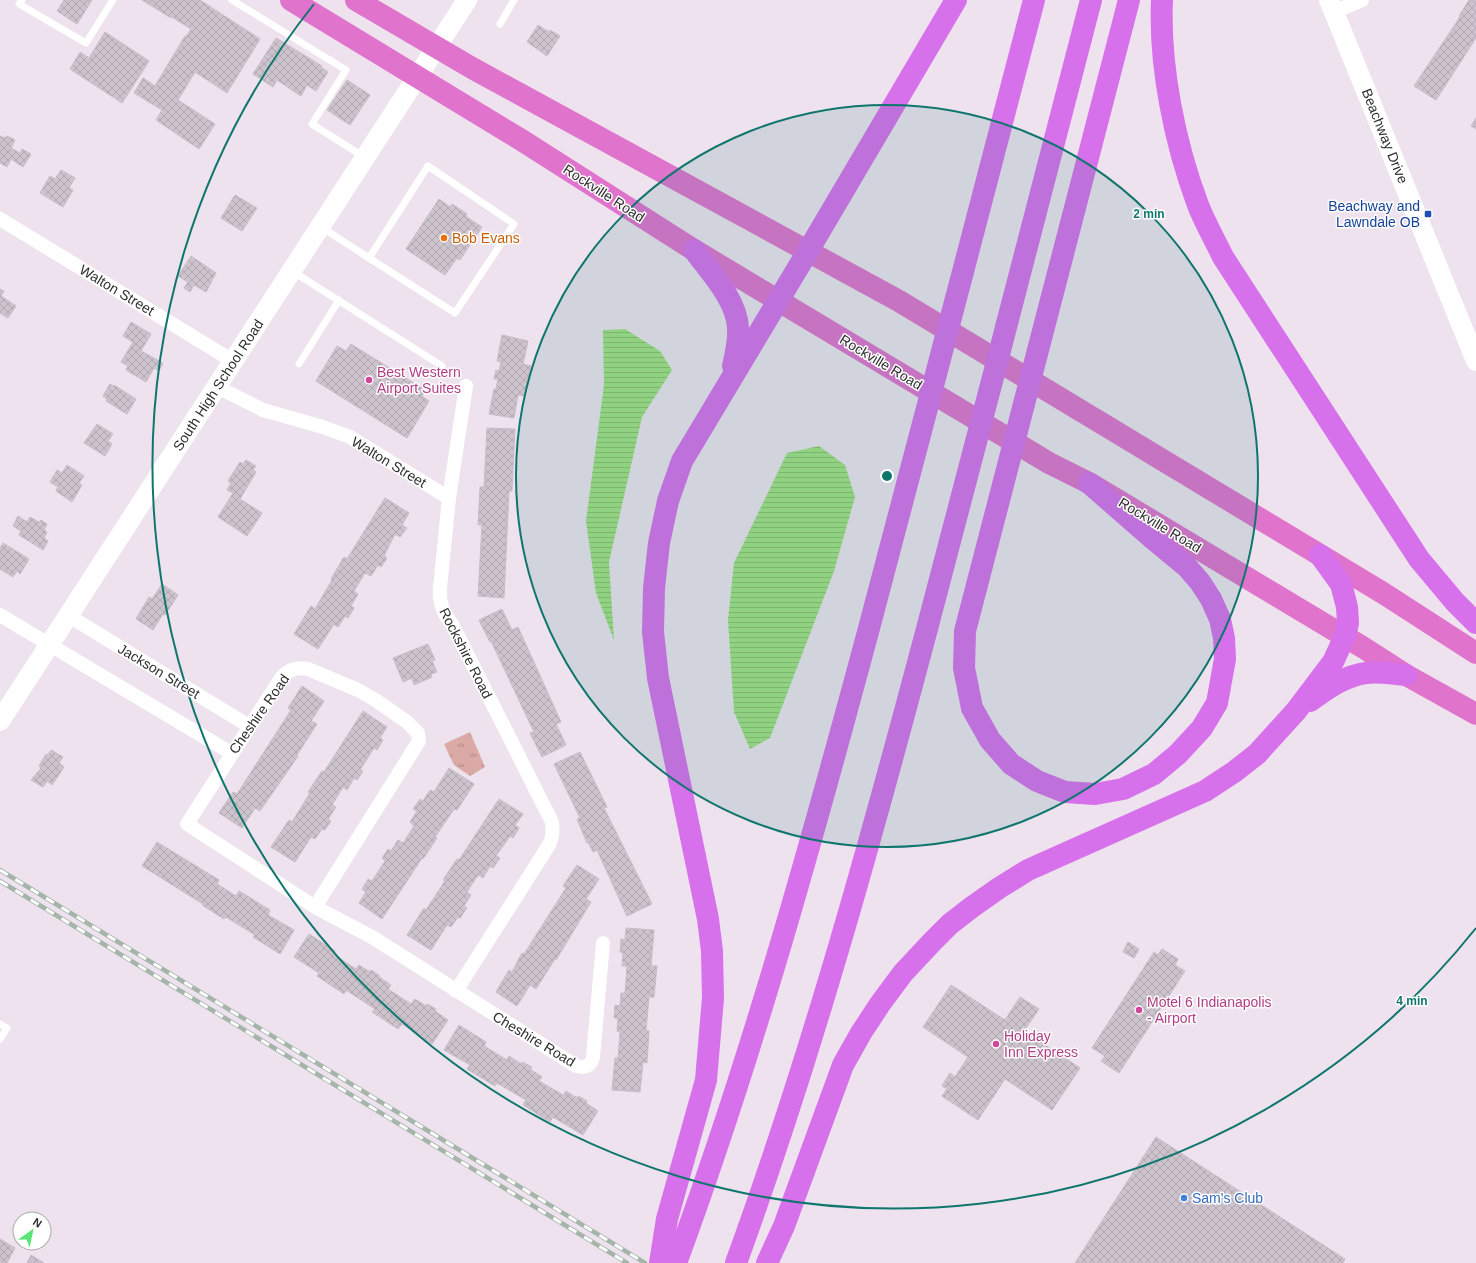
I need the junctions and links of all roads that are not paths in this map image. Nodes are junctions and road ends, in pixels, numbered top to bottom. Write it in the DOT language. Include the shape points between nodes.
graph roads {
  1 [pos="22,0"];
  2 [pos="113,0"];
  3 [pos="232,0"];
  4 [pos="291,0"];
  5 [pos="467,0"];
  6 [pos="514,0"];
  7 [pos="956,0"];
  8 [pos="1034,0"];
  9 [pos="1091,0"];
  10 [pos="1129,0"];
  11 [pos="1162,0"];
  12 [pos="1362,0"];
  13 [pos="365,2"];
  14 [pos="1332,6"];
  15 [pos="500,24"];
  16 [pos="436,48"];
  17 [pos="418,77"];
  18 [pos="366,158"];
  19 [pos="0,219"];
  20 [pos="320,227"];
  21 [pos="694,250"];
  22 [pos="808,251"];
  23 [pos="369,258"];
  24 [pos="292,270"];
  25 [pos="339,300"];
  26 [pos="778,300"];
  27 [pos="233,361"];
  28 [pos="1476,361"];
  29 [pos="299,364"];
  30 [pos="442,366"];
  31 [pos="729,382"];
  32 [pos="466,386"];
  33 [pos="217,387"];
  34 [pos="1089,483"];
  35 [pos="449,498"];
  36 [pos="1320,555"];
  37 [pos="0,615"];
  38 [pos="68,616"];
  39 [pos="1476,623"];
  40 [pos="1345,636"];
  41 [pos="50,645"];
  42 [pos="1476,653"];
  43 [pos="1406,675"];
  44 [pos="1296,711"];
  45 [pos="1476,714"];
  46 [pos="0,721"];
  47 [pos="249,726"];
  48 [pos="232,753"];
  49 [pos="314,907"];
  50 [pos="602,943"];
  51 [pos="456,991"];
  52 [pos="0,1024"];
  53 [pos="0,1039"];
  54 [pos="737,1261"];
  55 [pos="660,1263"];
  56 [pos="676,1263"];
  57 [pos="767,1263"];
  1 -- 2 [label="lane" via="19,4 86,43"];
  3 -- 18 [label="lane" via="346,70 312,124"];
  4 -- 17 [label="main road, Rockville Road"];
  5 -- 16 [label="street, South High School Road"];
  6 -- 15 [label="lane"];
  7 -- 22 [label="highway"];
  8 -- 56 [label="highway" via="807,855 743,1066"];
  9 -- 54 [label="highway" via="888,775 786,1117"];
  10 -- 34 [label="highway" via="965,630 964,668 972,708 990,740 1011,764 1036,781 1065,792 1095,794 1123,789 1154,774 1178,754 1202,728 1217,703 1225,659 1220,618 1200,582 1187,567"];
  11 -- 39 [label="highway" via="1165,63 1172,112 1184,163 1198,206 1223,258 1419,559"];
  12 -- 14 [label="street"];
  13 -- 16 [label="main road"];
  14 -- 28 [label="street, Beachway Drive"];
  16 -- 17 [label="street, South High School Road"];
  16 -- 22 [label="main road"];
  17 -- 18 [label="street, South High School Road"];
  17 -- 21 [label="main road, Rockville Road" via="523,140"];
  18 -- 20 [label="street, South High School Road"];
  19 -- 27 [label="street, Walton Street"];
  20 -- 23 [label="lane"];
  20 -- 24 [label="street, South High School Road"];
  21 -- 26 [label="main road, Rockville Road"];
  21 -- 31 [label="highway" via="728,297 736,315 738,340"];
  22 -- 26 [label="highway"];
  22 -- 36 [label="main road" via="899,301"];
  23 -- 23 [label="lane" via="428,166 514,224 455,313"];
  24 -- 25 [label="lane"];
  24 -- 27 [label="street, South High School Road"];
  25 -- 29 [label="lane"];
  25 -- 30 [label="lane"];
  26 -- 31 [label="highway"];
  26 -- 34 [label="main road, Rockville Road" via="1049,463"];
  27 -- 33 [label="street, South High School Road"];
  31 -- 55 [label="highway" via="682,461 668,501 659,543 654,588 653,632 658,678 708,919 713,998 706,1080 667,1219"];
  32 -- 35 [label="street, Rockshire Road"];
  33 -- 35 [label="street, Walton Street" via="263,410 350,437"];
  33 -- 38 [label="street, South High School Road"];
  34 -- 40 [label="main road, Rockville Road"];
  35 -- 51 [label="street, Rockshire Road" via="440,588 443,610 552,822 553,835"];
  36 -- 40 [label="highway" via="1341,584 1347,607 1348,623"];
  36 -- 42 [label="main road"];
  37 -- 41 [label="street"];
  38 -- 41 [label="street, South High School Road"];
  38 -- 47 [label="street, Jackson Street"];
  40 -- 43 [label="main road, Rockville Road"];
  40 -- 44 [label="highway" via="1333,662"];
  41 -- 46 [label="street, South High School Road"];
  41 -- 48 [label="street"];
  43 -- 44 [label="highway" via="1375,673 1342,680"];
  43 -- 45 [label="main road, Rockville Road"];
  44 -- 57 [label="highway" via="1257,754 1205,791 1028,870 972,907 932,942 903,973 880,1004 843,1065 784,1226"];
  47 -- 48 [label="street, Cheshire Road"];
  47 -- 49 [label="street, Cheshire Road" via="282,676 292,669 302,668 358,690 399,716 418,733 417,745"];
  48 -- 49 [label="street, Cheshire Road" via="187,824"];
  49 -- 51 [label="street, Cheshire Road" via="372,937"];
  50 -- 51 [label="street, Cheshire Road" via="594,1057 586,1067 576,1066"];
  52 -- 53 [label="lane" via="7,1028"];
}
